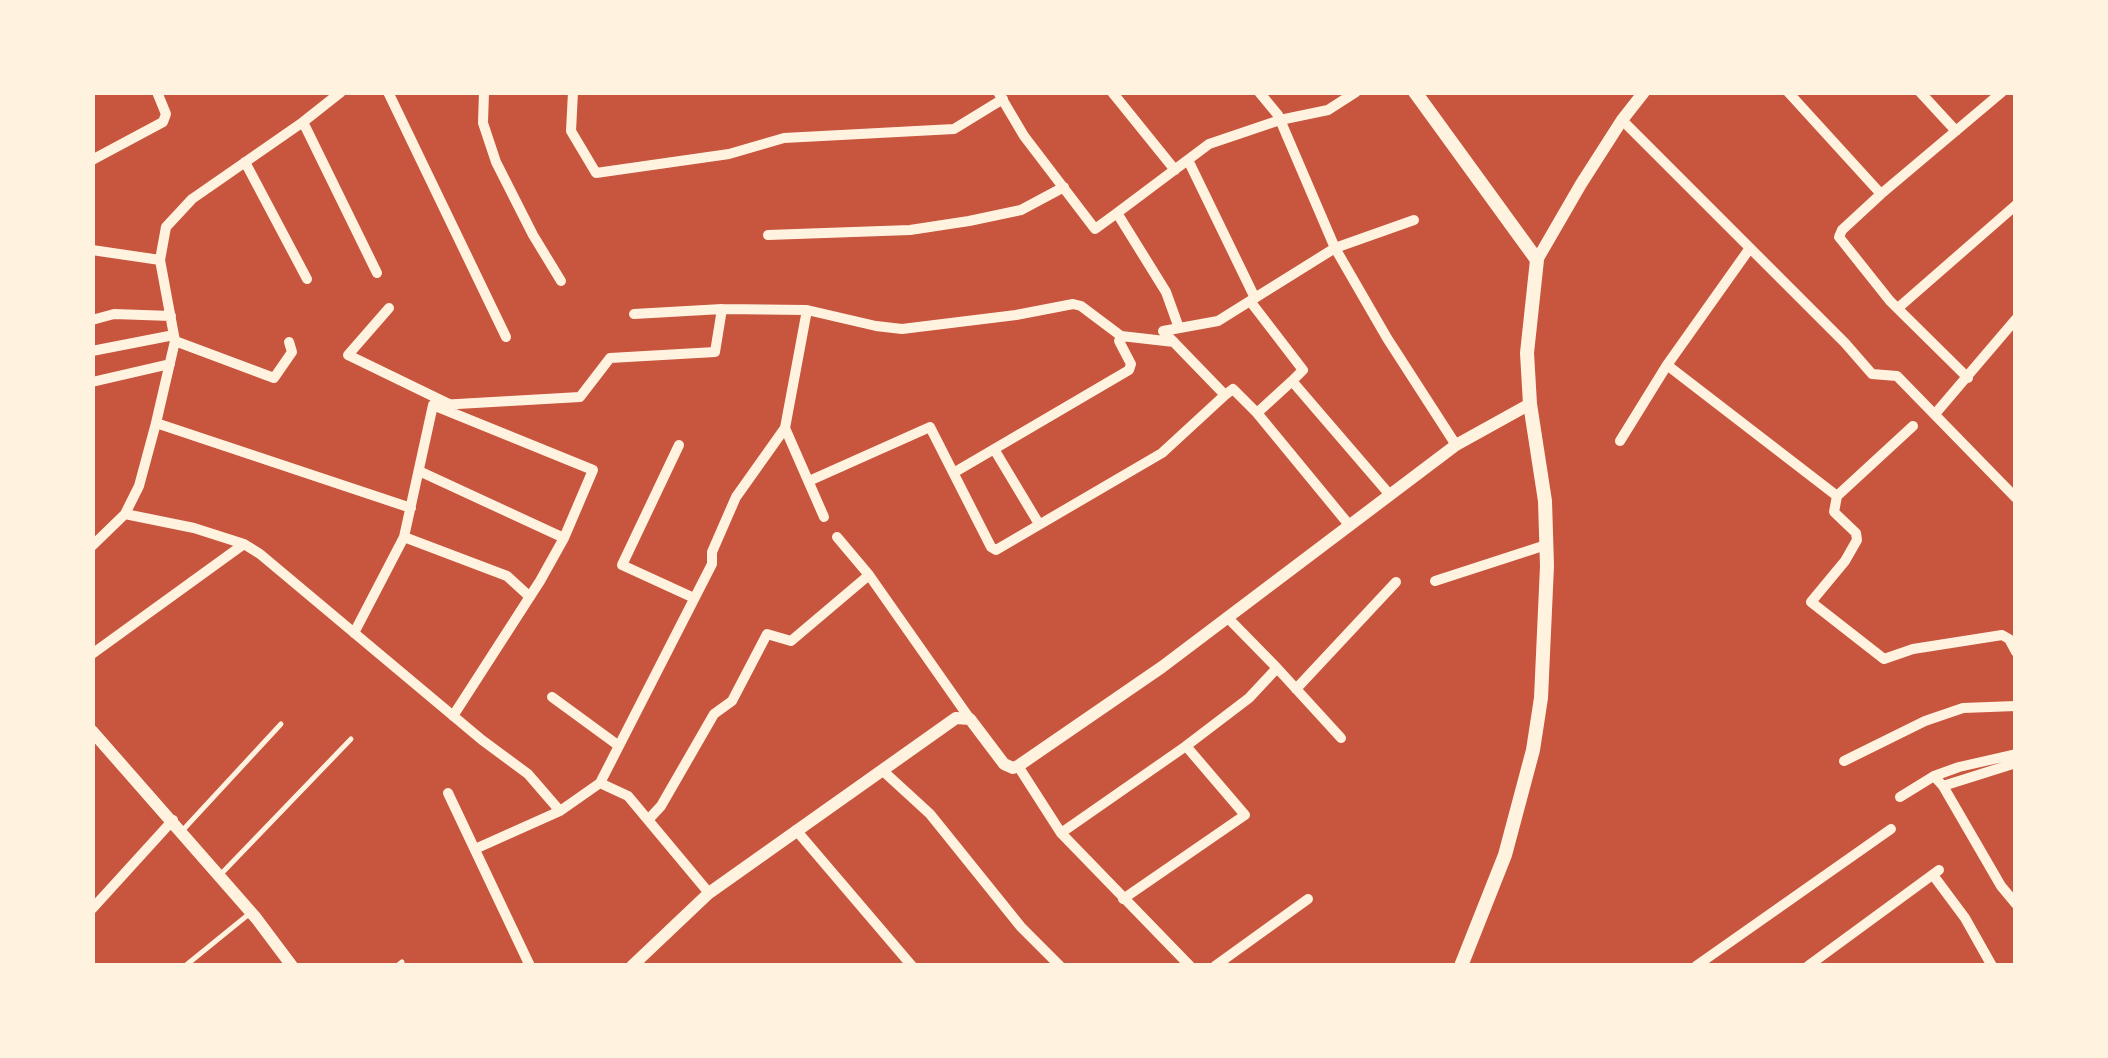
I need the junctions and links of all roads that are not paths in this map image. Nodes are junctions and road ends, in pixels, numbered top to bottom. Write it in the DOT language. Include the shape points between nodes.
graph roads {
  1 [pos="341,92"];
  2 [pos="388,92"];
  3 [pos="484,92"];
  4 [pos="572,92"];
  5 [pos="1112,92"];
  6 [pos="1259,92"];
  7 [pos="1356,92"];
  8 [pos="1415,92"];
  9 [pos="1644,92"];
  10 [pos="1788,92"];
  11 [pos="1920,92"];
  12 [pos="2002,92"];
  13 [pos="159,93"];
  14 [pos="1000,96"];
  15 [pos="1280,120"];
  16 [pos="1622,120"];
  17 [pos="303,122"];
  18 [pos="1956,131"];
  19 [pos="92,160"];
  20 [pos="1188,160"];
  21 [pos="245,162"];
  22 [pos="1174,170"];
  23 [pos="1064,187"];
  24 [pos="1882,194"];
  25 [pos="2016,205"];
  26 [pos="1117,213"];
  27 [pos="1414,220"];
  28 [pos="768,234"];
  29 [pos="1334,248"];
  30 [pos="1750,248"];
  31 [pos="92,250"];
  32 [pos="160,260"];
  33 [pos="1537,260"];
  34 [pos="377,273"];
  35 [pos="307,278"];
  36 [pos="561,281"];
  37 [pos="1253,300"];
  38 [pos="389,308"];
  39 [pos="1898,308"];
  40 [pos="722,309"];
  41 [pos="807,310"];
  42 [pos="634,314"];
  43 [pos="170,316"];
  44 [pos="92,320"];
  45 [pos="2014,324"];
  46 [pos="1179,328"];
  47 [pos="1121,336"];
  48 [pos="506,337"];
  49 [pos="175,338"];
  50 [pos="289,342"];
  51 [pos="1174,342"];
  52 [pos="92,351"];
  53 [pos="170,364"];
  54 [pos="1667,365"];
  55 [pos="1968,378"];
  56 [pos="1292,381"];
  57 [pos="92,382"];
  58 [pos="1225,395"];
  59 [pos="450,404"];
  60 [pos="1530,404"];
  61 [pos="433,405"];
  62 [pos="1257,413"];
  63 [pos="1936,414"];
  64 [pos="156,423"];
  65 [pos="1912,426"];
  66 [pos="785,428"];
  67 [pos="1620,440"];
  68 [pos="679,445"];
  69 [pos="1456,445"];
  70 [pos="994,448"];
  71 [pos="419,472"];
  72 [pos="955,472"];
  73 [pos="809,481"];
  74 [pos="1390,495"];
  75 [pos="1837,496"];
  76 [pos="2016,498"];
  77 [pos="410,508"];
  78 [pos="125,514"];
  79 [pos="824,517"];
  80 [pos="1039,524"];
  81 [pos="1350,526"];
  82 [pos="404,537"];
  83 [pos="837,537"];
  84 [pos="564,538"];
  85 [pos="244,544"];
  86 [pos="1546,545"];
  87 [pos="92,546"];
  88 [pos="870,575"];
  89 [pos="1435,581"];
  90 [pos="1396,582"];
  91 [pos="530,597"];
  92 [pos="694,598"];
  93 [pos="1228,618"];
  94 [pos="354,633"];
  95 [pos="2016,652"];
  96 [pos="92,654"];
  97 [pos="1277,668"];
  98 [pos="1296,689"];
  99 [pos="552,698"];
  100 [pos="2016,706"];
  101 [pos="453,716"];
  102 [pos="970,719"];
  103 [pos="281,724"];
  104 [pos="92,732"];
  105 [pos="1341,738"];
  106 [pos="351,739"];
  107 [pos="619,746"];
  108 [pos="1186,746"];
  109 [pos="2016,754"];
  110 [pos="1844,761"];
  111 [pos="2016,763"];
  112 [pos="1018,766"];
  113 [pos="882,770"];
  114 [pos="1934,776"];
  115 [pos="600,784"];
  116 [pos="1943,786"];
  117 [pos="448,793"];
  118 [pos="1900,796"];
  119 [pos="560,812"];
  120 [pos="172,820"];
  121 [pos="648,820"];
  122 [pos="1891,829"];
  123 [pos="796,830"];
  124 [pos="182,832"];
  125 [pos="1061,833"];
  126 [pos="475,849"];
  127 [pos="220,875"];
  128 [pos="709,894"];
  129 [pos="1123,899"];
  130 [pos="1308,899"];
  131 [pos="2016,904"];
  132 [pos="92,909"];
  133 [pos="252,912"];
  134 [pos="1188,964"];
  135 [pos="185,966"];
  136 [pos="292,966"];
  137 [pos="530,966"];
  138 [pos="632,966"];
  139 [pos="912,966"];
  140 [pos="1060,966"];
  141 [pos="1215,966"];
  142 [pos="1461,966"];
  143 [pos="1696,966"];
  144 [pos="1808,966"];
  145 [pos="1992,966"];
  1 -- 17 [label="street"];
  2 -- 48 [label="street"];
  3 -- 36 [label="street" via="484,124 496,162"];
  4 -- 14 [label="street" via="572,130 596,173 730,154 784,138 954,129"];
  5 -- 22 [label="street"];
  6 -- 15 [label="street"];
  7 -- 15 [label="street" via="1328,110"];
  8 -- 33 [label="main road"];
  9 -- 16 [label="street"];
  10 -- 24 [label="street"];
  11 -- 18 [label="street"];
  12 -- 18 [label="street"];
  13 -- 19 [label="street" via="163,122"];
  14 -- 23 [label="street"];
  15 -- 20 [label="street" via="1209,144"];
  15 -- 29 [label="street"];
  16 -- 30 [label="street"];
  16 -- 33 [label="street"];
  17 -- 21 [label="street"];
  17 -- 34 [label="street"];
  18 -- 24 [label="street"];
  20 -- 22 [label="street"];
  20 -- 37 [label="street"];
  21 -- 32 [label="street" via="192,199 166,228"];
  21 -- 35 [label="street"];
  22 -- 26 [label="street"];
  23 -- 26 [label="street" via="1096,228"];
  23 -- 28 [label="street" via="1021,210 969,222"];
  24 -- 39 [label="street" via="1839,238"];
  25 -- 39 [label="street"];
  26 -- 46 [label="street" via="1166,292"];
  27 -- 29 [label="street"];
  29 -- 37 [label="street"];
  29 -- 69 [label="street"];
  30 -- 54 [label="street"];
  30 -- 63 [label="street" via="1872,374 1897,376"];
  31 -- 32 [label="street"];
  32 -- 43 [label="street"];
  33 -- 60 [label="main road" via="1527,353"];
  37 -- 46 [label="street" via="1218,321"];
  37 -- 56 [label="street" via="1303,370"];
  38 -- 59 [label="street" via="348,355"];
  39 -- 55 [label="street"];
  40 -- 41 [label="street"];
  40 -- 42 [label="street"];
  40 -- 59 [label="street" via="715,352 610,358 580,397"];
  41 -- 47 [label="street" via="902,329 1073,304"];
  41 -- 66 [label="street"];
  43 -- 44 [label="street"];
  43 -- 49 [label="street"];
  45 -- 55 [label="street"];
  46 -- 51 [label="street" via="1163,331"];
  47 -- 51 [label="street"];
  47 -- 70 [label="street" via="1129,370"];
  49 -- 50 [label="street" via="274,378 292,352"];
  49 -- 52 [label="street"];
  49 -- 53 [label="street"];
  51 -- 58 [label="street"];
  53 -- 57 [label="street"];
  53 -- 64 [label="street"];
  54 -- 67 [label="street"];
  54 -- 75 [label="street"];
  55 -- 63 [label="street"];
  56 -- 62 [label="street"];
  56 -- 74 [label="street"];
  58 -- 62 [label="street" via="1233,389"];
  58 -- 80 [label="street" via="1162,453"];
  59 -- 61 [label="street"];
  60 -- 69 [label="street"];
  60 -- 86 [label="main road"];
  61 -- 71 [label="street"];
  61 -- 84 [label="street" via="593,470"];
  62 -- 81 [label="street"];
  63 -- 76 [label="street"];
  64 -- 77 [label="street"];
  64 -- 78 [label="street"];
  65 -- 75 [label="street"];
  66 -- 73 [label="street"];
  66 -- 92 [label="street" via="736,497"];
  68 -- 92 [label="street" via="622,565"];
  69 -- 74 [label="street"];
  70 -- 72 [label="street"];
  70 -- 80 [label="street"];
  71 -- 77 [label="street"];
  71 -- 84 [label="street"];
  72 -- 73 [label="street" via="930,427"];
  72 -- 80 [label="street" via="993,550"];
  73 -- 79 [label="street"];
  74 -- 81 [label="street"];
  75 -- 95 [label="street" via="1834,512 1857,540 1812,597 1814,606 1884,659 2002,636"];
  77 -- 82 [label="street"];
  78 -- 85 [label="street"];
  78 -- 87 [label="street"];
  81 -- 93 [label="street"];
  82 -- 91 [label="street" via="507,576"];
  82 -- 94 [label="street"];
  83 -- 88 [label="street"];
  84 -- 91 [label="street"];
  85 -- 94 [label="street"];
  85 -- 96 [label="street"];
  86 -- 89 [label="street"];
  86 -- 142 [label="main road" via="1545,642 1532,750 1505,854"];
  88 -- 102 [label="street"];
  88 -- 121 [label="street" via="791,641 767,634 732,701 714,714"];
  90 -- 98 [label="street"];
  91 -- 101 [label="street"];
  92 -- 107 [label="street"];
  93 -- 97 [label="street"];
  93 -- 112 [label="street"];
  94 -- 101 [label="street"];
  97 -- 98 [label="street"];
  97 -- 108 [label="street"];
  98 -- 105 [label="street"];
  99 -- 107 [label="street"];
  100 -- 110 [label="street" via="1944,714"];
  101 -- 119 [label="street" via="528,774"];
  102 -- 112 [label="street" via="1004,764"];
  102 -- 113 [label="street" via="956,718"];
  103 -- 124 [label="lane"];
  104 -- 120 [label="street"];
  106 -- 127 [label="lane"];
  107 -- 115 [label="street"];
  108 -- 125 [label="street"];
  108 -- 129 [label="street" via="1245,814"];
  109 -- 114 [label="street"];
  111 -- 116 [label="street"];
  112 -- 125 [label="street"];
  113 -- 123 [label="street"];
  113 -- 140 [label="street" via="930,814"];
  114 -- 116 [label="street"];
  114 -- 118 [label="street"];
  115 -- 119 [label="street"];
  115 -- 121 [label="street" via="628,796"];
  116 -- 131 [label="street"];
  117 -- 126 [label="street"];
  119 -- 126 [label="street"];
  120 -- 124 [label="street"];
  120 -- 132 [label="street"];
  121 -- 128 [label="street"];
  122 -- 143 [label="street"];
  123 -- 128 [label="street"];
  123 -- 139 [label="street"];
  124 -- 127 [label="street"];
  125 -- 129 [label="street"];
  126 -- 137 [label="street"];
  127 -- 133 [label="street"];
  128 -- 138 [label="street"];
  129 -- 134 [label="street"];
  130 -- 141 [label="street"];
  133 -- 135 [label="lane"];
  133 -- 136 [label="street"];
  144 -- 145 [label="street" via="1936,873"];
}
